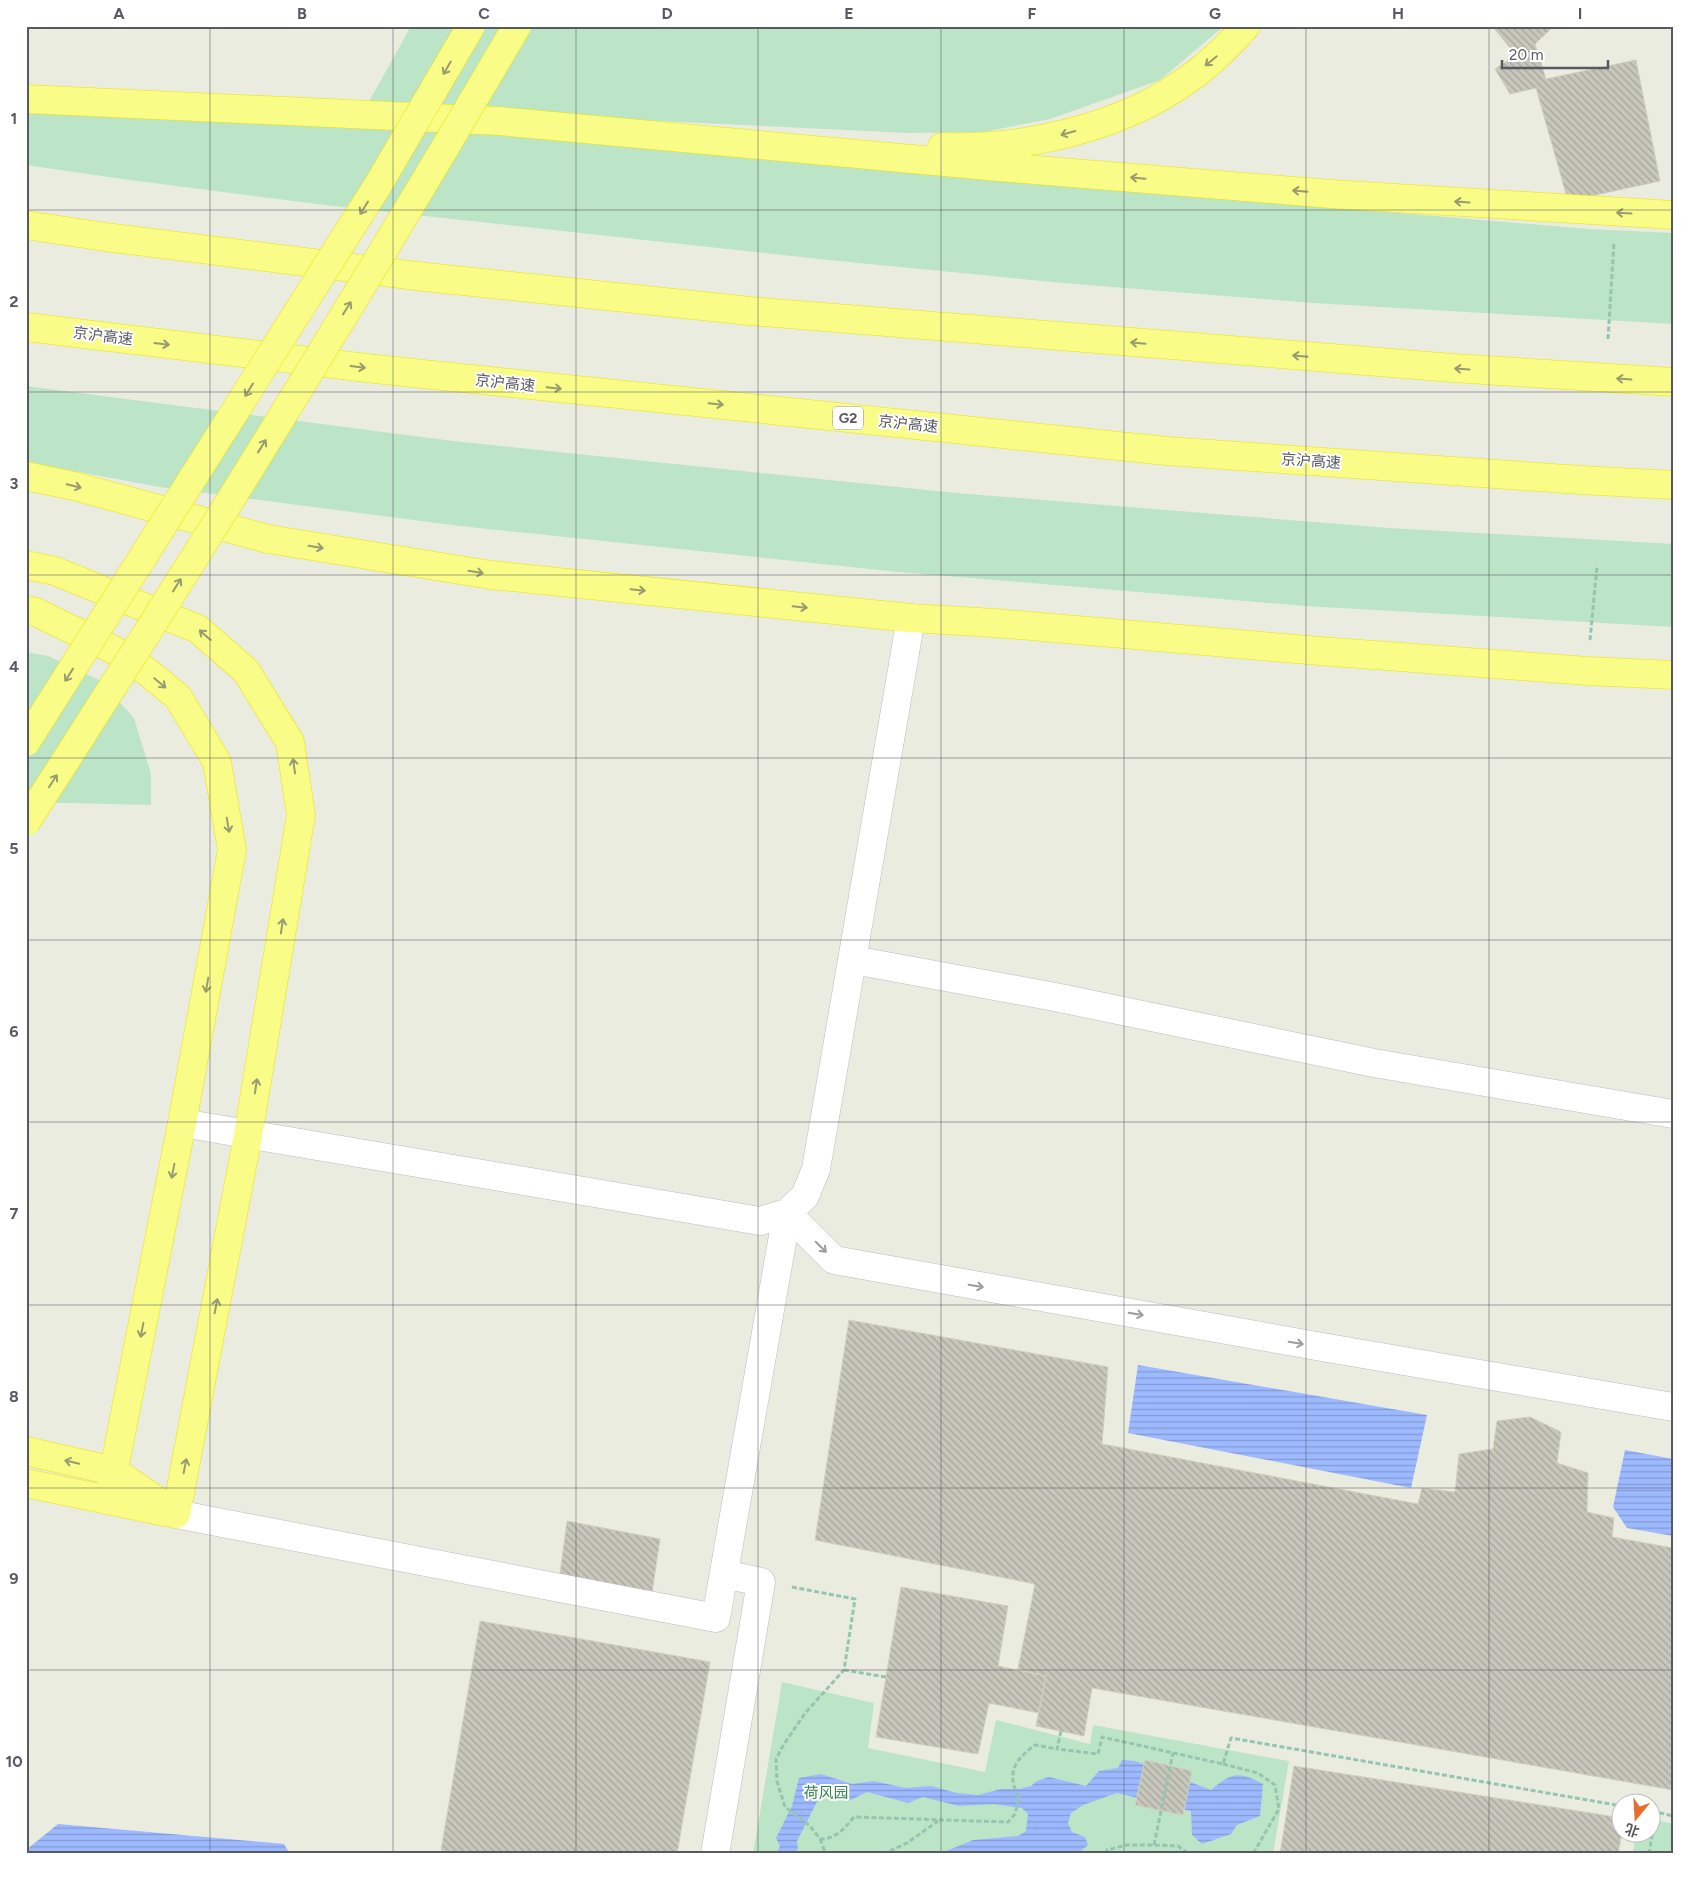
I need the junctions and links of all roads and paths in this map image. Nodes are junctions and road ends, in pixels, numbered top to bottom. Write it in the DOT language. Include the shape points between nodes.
graph roads {
  1 [pos="472,26"];
  2 [pos="517,26"];
  3 [pos="1246,26"];
  4 [pos="26,99"];
  5 [pos="710,140"];
  6 [pos="1616,212"];
  7 [pos="1673,215"];
  8 [pos="26,225"];
  9 [pos="26,327"];
  10 [pos="1608,339"];
  11 [pos="1673,382"];
  12 [pos="26,476"];
  13 [pos="1673,485"];
  14 [pos="26,565"];
  15 [pos="1597,566"];
  16 [pos="26,610"];
  17 [pos="911,618"];
  18 [pos="1588,671"];
  19 [pos="1673,675"];
  20 [pos="26,742"];
  21 [pos="26,822"];
  22 [pos="853,960"];
  23 [pos="1673,1114"];
  24 [pos="182,1123"];
  25 [pos="248,1134"];
  26 [pos="787,1213"];
  27 [pos="1673,1407"];
  28 [pos="26,1451"];
  29 [pos="114,1471"];
  30 [pos="26,1483"];
  31 [pos="108,1500"];
  32 [pos="176,1514"];
  33 [pos="724,1574"];
  34 [pos="761,1582"];
  35 [pos="844,1670"];
  36 [pos="886,1677"];
  37 [pos="1061,1731"];
  38 [pos="1058,1748"];
  39 [pos="1173,1753"];
  40 [pos="1223,1764"];
  41 [pos="1612,1804"];
  42 [pos="938,1821"];
  43 [pos="820,1839"];
  44 [pos="1154,1845"];
  45 [pos="715,1854"];
  46 [pos="826,1854"];
  47 [pos="883,1854"];
  48 [pos="1106,1854"];
  49 [pos="1189,1854"];
  50 [pos="1253,1854"];
  1 -- 20 [label="highway, one-way, bridge" via="373,194"];
  21 -- 2 [label="highway, one-way, bridge" via="419,192"];
  3 -- 5 [label="highway, one-way" via="1218,56 1187,81 1102,123 1049,138 951,148"];
  4 -- 5 [label="highway" via="499,121"];
  6 -- 5 [label="highway, one-way" via="1311,192"];
  7 -- 6 [label="highway, one-way"];
  6 -- 10 [label="path"];
  11 -- 8 [label="highway, one-way" via="1443,367 750,311 425,277"];
  9 -- 13 [label="highway, 京沪高速 / G2, one-way" via="375,370 1167,451"];
  12 -- 17 [label="highway, one-way" via="297,544 491,575"];
  25 -- 14 [label="highway, one-way" via="301,815 290,742 246,672 198,629 56,571"];
  15 -- 18 [label="path"];
  16 -- 24 [label="highway, one-way" via="130,658 178,697 217,762 232,850"];
  17 -- 18 [label="highway"];
  17 -- 22 [label="street"];
  18 -- 19 [label="highway"];
  22 -- 23 [label="street" via="1055,997 1374,1063"];
  22 -- 26 [label="street" via="816,1169 805,1196"];
  24 -- 25 [label="street"];
  24 -- 29 [label="highway, one-way"];
  25 -- 26 [label="street" via="760,1221"];
  32 -- 25 [label="highway, one-way"];
  26 -- 27 [label="street, one-way" via="834,1260"];
  26 -- 33 [label="street"];
  29 -- 28 [label="highway, one-way"];
  29 -- 31 [label="highway"];
  29 -- 32 [label="highway"];
  30 -- 31 [label="highway"];
  31 -- 32 [label="highway"];
  32 -- 33 [label="street" via="716,1618"];
  33 -- 34 [label="street"];
  34 -- 35 [label="path" via="855,1599"];
  34 -- 45 [label="street"];
  35 -- 36 [label="path"];
  35 -- 43 [label="path" via="806,1712 776,1760 777,1781 785,1807 810,1826"];
  37 -- 38 [label="path"];
  38 -- 39 [label="path" via="1098,1754 1102,1737"];
  38 -- 42 [label="path" via="1035,1746 1016,1763 1012,1785 1019,1798 1008,1822"];
  39 -- 40 [label="path"];
  39 -- 44 [label="path"];
  40 -- 41 [label="path" via="1231,1738"];
  40 -- 50 [label="path" via="1258,1773 1275,1786 1279,1809"];
  42 -- 43 [label="path" via="854,1818 830,1839"];
  42 -- 47 [label="path" via="907,1843"];
  43 -- 46 [label="path"];
  44 -- 48 [label="path" via="1127,1845 1107,1850"];
  44 -- 49 [label="path" via="1178,1846"];
}
